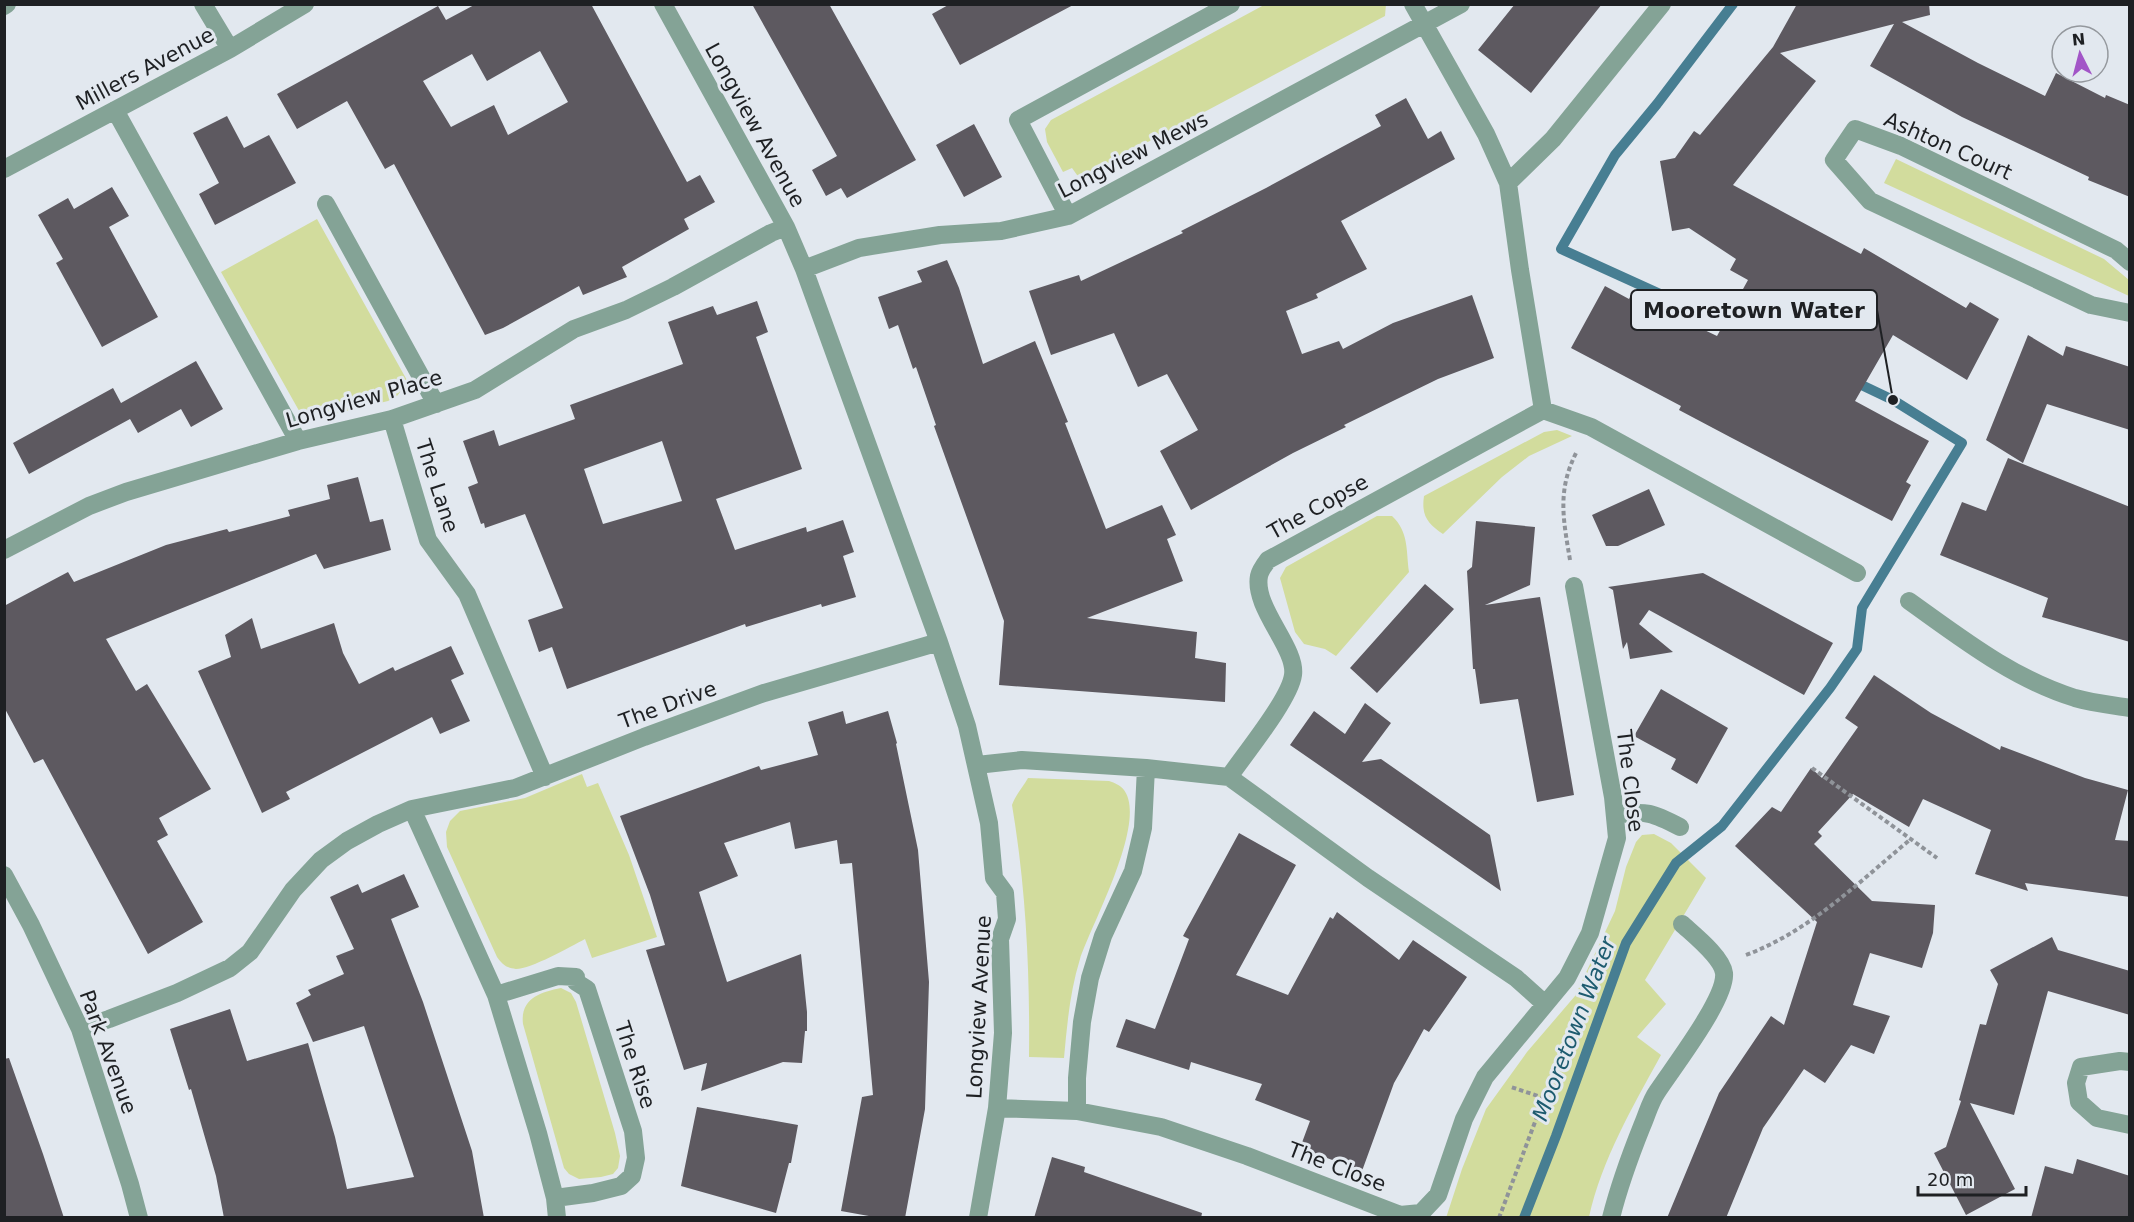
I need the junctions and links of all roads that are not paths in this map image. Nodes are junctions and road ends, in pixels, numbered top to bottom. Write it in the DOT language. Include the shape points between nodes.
graph roads {
  1 [pos="203,4"];
  2 [pos="305,4"];
  3 [pos="663,4"];
  4 [pos="1231,4"];
  5 [pos="1413,4"];
  6 [pos="1461,4"];
  7 [pos="1662,4"];
  8 [pos="1425,25"];
  9 [pos="230,49"];
  10 [pos="115,110"];
  11 [pos="4,169"];
  12 [pos="1508,183"];
  13 [pos="326,204"];
  14 [pos="1068,216"];
  15 [pos="786,227"];
  16 [pos="2130,262"];
  17 [pos="804,269"];
  18 [pos="2130,313"];
  19 [pos="436,405"];
  20 [pos="1543,410"];
  21 [pos="392,419"];
  22 [pos="298,441"];
  23 [pos="4,550"];
  24 [pos="1857,573"];
  25 [pos="1574,586"];
  26 [pos="1909,601"];
  27 [pos="939,642"];
  28 [pos="2130,708"];
  29 [pos="977,765"];
  30 [pos="1146,768"];
  31 [pos="545,777"];
  32 [pos="1229,777"];
  33 [pos="412,808"];
  34 [pos="1616,815"];
  35 [pos="1680,827"];
  36 [pos="4,874"];
  37 [pos="1682,924"];
  38 [pos="496,995"];
  39 [pos="1545,1004"];
  40 [pos="80,1029"];
  41 [pos="2130,1062"];
  42 [pos="997,1108"];
  43 [pos="1077,1111"];
  44 [pos="2130,1125"];
  45 [pos="555,1198"];
  46 [pos="139,1218"];
  47 [pos="557,1218"];
  48 [pos="978,1218"];
  49 [pos="1611,1218"];
  1 -- 9 [label="street"];
  2 -- 9 [label="street, Millers Avenue"];
  3 -- 15 [label="street, Longview Avenue"];
  4 -- 14 [label="street" via="1018,120"];
  5 -- 8 [label="street"];
  6 -- 8 [label="street, Longview Mews"];
  7 -- 12 [label="street" via="1553,139"];
  8 -- 12 [label="street" via="1486,134"];
  8 -- 14 [label="street, Longview Mews"];
  9 -- 10 [label="street, Millers Avenue"];
  10 -- 11 [label="street, Millers Avenue"];
  10 -- 22 [label="street"];
  12 -- 20 [label="street"];
  13 -- 19 [label="street"];
  14 -- 17 [label="street, Longview Mews" via="1001,231 940,235 860,248"];
  15 -- 17 [label="street, Longview Avenue"];
  15 -- 19 [label="street, Longview Place" via="664,292 574,329 475,390"];
  16 -- 18 [label="street, Ashton Court" via="2116,250 1901,146 1855,129 1834,160 1870,201 2091,305"];
  17 -- 27 [label="street, Longview Avenue"];
  19 -- 21 [label="street, Longview Place"];
  20 -- 24 [label="street" via="1591,427"];
  20 -- 32 [label="street, The Copse" via="1268,560 1258,575 1260,593 1289,656 1293,674 1275,711"];
  21 -- 22 [label="street, Longview Place"];
  21 -- 31 [label="street, The Lane" via="428,540 467,594"];
  22 -- 23 [label="street, Longview Place" via="126,492 89,506"];
  25 -- 34 [label="street, The Close"];
  26 -- 28 [label="street" via="1992,659 2032,681 2075,698"];
  27 -- 29 [label="street, Longview Avenue"];
  27 -- 31 [label="street, The Drive" via="764,693"];
  29 -- 30 [label="street" via="1022,760"];
  29 -- 42 [label="street, Longview Avenue" via="989,823 994,878 1005,893 1007,919 1000,939 1003,1033"];
  30 -- 32 [label="street"];
  30 -- 43 [label="street" via="1143,828 1133,872 1102,936 1090,978 1082,1022"];
  31 -- 33 [label="street, The Drive" via="515,788"];
  32 -- 39 [label="street" via="1516,978"];
  33 -- 38 [label="street"];
  33 -- 40 [label="street, The Drive" via="346,841 321,860 293,890 250,952 230,968 177,993"];
  34 -- 35 [label="street" via="1638,811 1657,815"];
  34 -- 39 [label="street, The Close" via="1617,838 1590,933 1567,978"];
  36 -- 40 [label="street, Park Avenue"];
  37 -- 49 [label="street" via="1714,954 1724,972 1720,992 1654,1095 1622,1176"];
  38 -- 45 [label="street"];
  38 -- 45 [label="street, The Rise" via="558,976 576,977 576,982 587,988 633,1131 636,1158 632,1176 621,1186"];
  39 -- 43 [label="street, The Close" via="1485,1077 1464,1119 1438,1195 1421,1213 1400,1215 1161,1126"];
  40 -- 46 [label="street, Park Avenue"];
  41 -- 44 [label="street" via="2081,1067 2076,1083 2079,1102 2097,1118"];
  42 -- 43 [label="street, The Close"];
  42 -- 48 [label="street, Longview Avenue"];
  45 -- 47 [label="street"];
}
